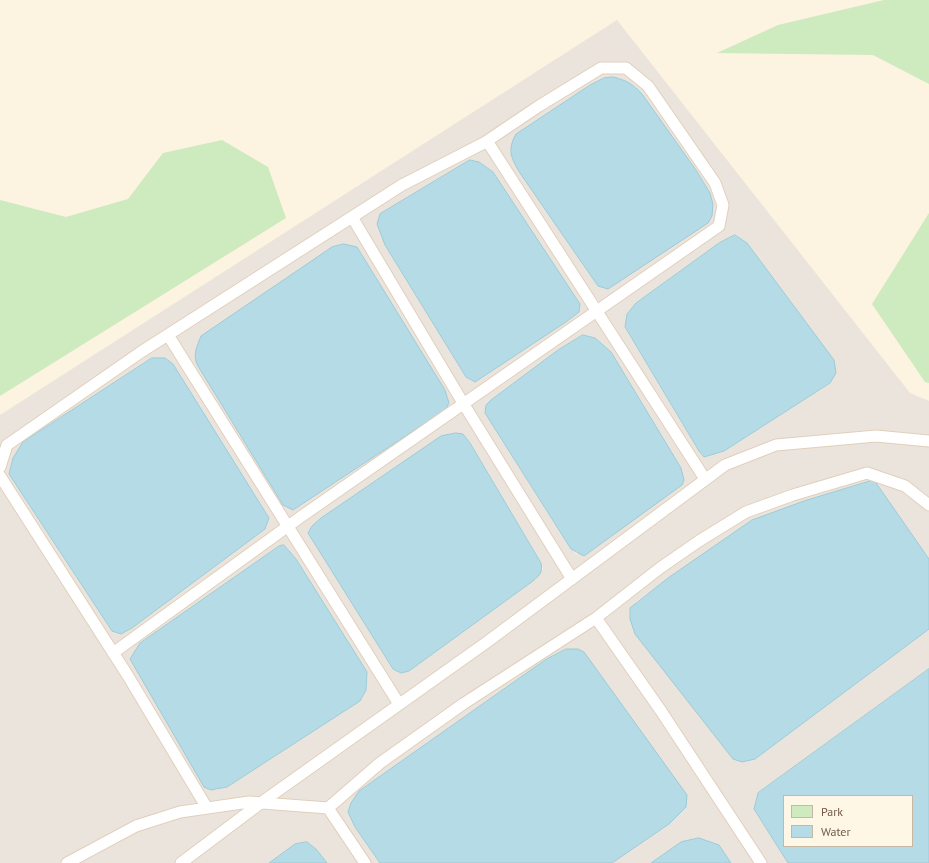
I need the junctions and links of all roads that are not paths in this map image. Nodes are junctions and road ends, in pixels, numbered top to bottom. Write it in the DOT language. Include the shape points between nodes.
graph roads {
  1 [pos="487,141"];
  2 [pos="352,217"];
  3 [pos="596,311"];
  4 [pos="168,335"];
  5 [pos="463,404"];
  6 [pos="929,441"];
  7 [pos="0,467"];
  8 [pos="0,476"];
  9 [pos="705,479"];
  10 [pos="929,504"];
  11 [pos="288,527"];
  12 [pos="572,578"];
  13 [pos="596,618"];
  14 [pos="113,653"];
  15 [pos="399,704"];
  16 [pos="262,802"];
  17 [pos="207,808"];
  18 [pos="328,808"];
  19 [pos="67,863"];
  20 [pos="181,863"];
  21 [pos="365,863"];
  22 [pos="761,863"];
  1 -- 2 [label="lane" via="402,185"];
  1 -- 3 [label="lane"];
  1 -- 3 [label="lane" via="601,68 626,68 648,86 716,183 722,206 719,226"];
  2 -- 4 [label="lane"];
  2 -- 5 [label="lane"];
  3 -- 5 [label="lane"];
  3 -- 9 [label="lane"];
  4 -- 7 [label="lane" via="7,446"];
  4 -- 11 [label="lane"];
  5 -- 11 [label="lane"];
  5 -- 12 [label="lane"];
  6 -- 9 [label="lane" via="876,436 776,445 725,465"];
  8 -- 14 [label="lane"];
  9 -- 12 [label="lane"];
  10 -- 13 [label="lane" via="905,486 867,473 793,495 746,512 699,541"];
  11 -- 14 [label="lane"];
  11 -- 15 [label="lane"];
  12 -- 15 [label="lane"];
  13 -- 18 [label="lane" via="392,753"];
  13 -- 22 [label="lane"];
  14 -- 17 [label="lane"];
  15 -- 16 [label="lane"];
  16 -- 17 [label="lane"];
  16 -- 18 [label="lane"];
  16 -- 20 [label="lane"];
  17 -- 19 [label="lane" via="180,812 136,826"];
  18 -- 21 [label="lane"];
}
